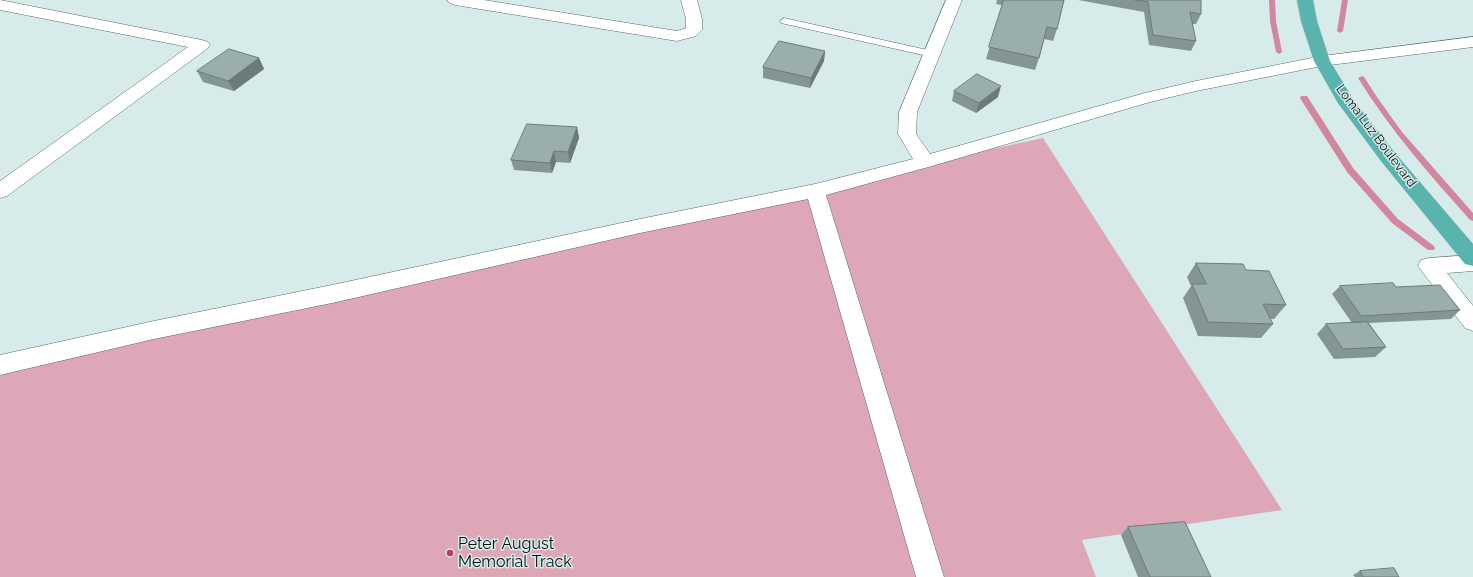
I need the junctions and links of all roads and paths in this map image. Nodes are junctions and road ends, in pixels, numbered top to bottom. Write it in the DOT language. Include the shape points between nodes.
graph roads {
  1 [pos="455,0"];
  2 [pos="689,0"];
  3 [pos="954,0"];
  4 [pos="1305,0"];
  5 [pos="0,5"];
  6 [pos="784,21"];
  7 [pos="1473,42"];
  8 [pos="932,54"];
  9 [pos="1322,62"];
  10 [pos="925,162"];
  11 [pos="0,191"];
  12 [pos="815,191"];
  13 [pos="1473,258"];
  14 [pos="1473,263"];
  15 [pos="1473,322"];
  16 [pos="0,365"];
  17 [pos="930,577"];
  1 -- 2 [label="street" via="677,36 694,30"];
  3 -- 8 [label="street"];
  4 -- 9 [label="highway, Loma Luz Boulevard"];
  5 -- 11 [label="street" via="202,45"];
  6 -- 8 [label="lane"];
  7 -- 9 [label="street"];
  8 -- 10 [label="street" via="908,112 907,134"];
  9 -- 10 [label="street" via="1145,98"];
  9 -- 13 [label="highway, Loma Luz Boulevard" via="1347,103 1388,157"];
  10 -- 12 [label="street"];
  12 -- 16 [label="street" via="640,226"];
  12 -- 17 [label="street"];
  14 -- 15 [label="street" via="1429,266"];
}
